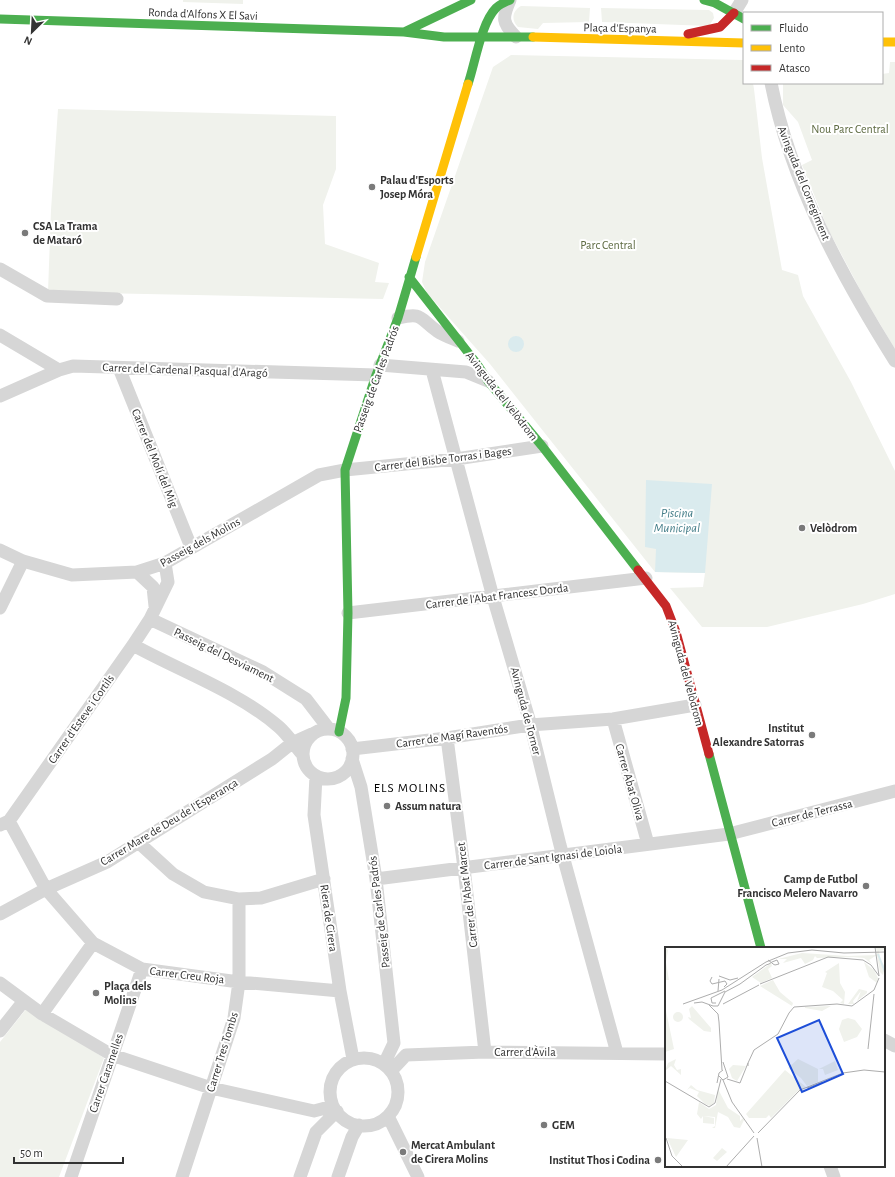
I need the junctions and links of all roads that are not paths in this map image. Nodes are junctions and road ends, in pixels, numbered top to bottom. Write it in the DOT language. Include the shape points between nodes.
graph roads {
  1 [pos="510,0"];
  2 [pos="704,0"];
  3 [pos="742,0"];
  4 [pos="468,1"];
  5 [pos="739,16"];
  6 [pos="0,19"];
  7 [pos="564,29"];
  8 [pos="681,30"];
  9 [pos="705,31"];
  10 [pos="404,32"];
  11 [pos="483,37"];
  12 [pos="516,37"];
  13 [pos="537,37"];
  14 [pos="645,40"];
  15 [pos="883,42"];
  16 [pos="895,42"];
  17 [pos="743,43"];
  18 [pos="771,84"];
  19 [pos="0,269"];
  20 [pos="409,277"];
  21 [pos="117,300"];
  22 [pos="398,318"];
  23 [pos="0,335"];
  24 [pos="459,342"];
  25 [pos="895,361"];
  26 [pos="119,368"];
  27 [pos="59,370"];
  28 [pos="378,370"];
  29 [pos="432,370"];
  30 [pos="488,381"];
  31 [pos="0,396"];
  32 [pos="542,446"];
  33 [pos="456,459"];
  34 [pos="345,470"];
  35 [pos="191,547"];
  36 [pos="0,550"];
  37 [pos="23,562"];
  38 [pos="164,563"];
  39 [pos="137,572"];
  40 [pos="646,578"];
  41 [pos="493,596"];
  42 [pos="155,606"];
  43 [pos="0,608"];
  44 [pos="348,613"];
  45 [pos="150,619"];
  46 [pos="133,645"];
  47 [pos="695,705"];
  48 [pos="613,719"];
  49 [pos="530,725"];
  50 [pos="334,730"];
  51 [pos="312,734"];
  52 [pos="447,738"];
  53 [pos="292,743"];
  54 [pos="352,754"];
  55 [pos="303,755"];
  56 [pos="316,776"];
  57 [pos="895,791"];
  58 [pos="5,823"];
  59 [pos="729,834"];
  60 [pos="138,842"];
  61 [pos="648,844"];
  62 [pos="564,855"];
  63 [pos="464,868"];
  64 [pos="324,879"];
  65 [pos="376,879"];
  66 [pos="46,889"];
  67 [pos="239,899"];
  68 [pos="0,914"];
  69 [pos="93,943"];
  70 [pos="761,947"];
  71 [pos="142,970"];
  72 [pos="0,982"];
  73 [pos="239,982"];
  74 [pos="340,991"];
  75 [pos="23,1002"];
  76 [pos="42,1014"];
  77 [pos="0,1031"];
  78 [pos="885,1041"];
  79 [pos="895,1046"];
  80 [pos="485,1052"];
  81 [pos="617,1053"];
  82 [pos="665,1054"];
  83 [pos="112,1055"];
  84 [pos="354,1059"];
  85 [pos="388,1067"];
  86 [pos="211,1088"];
  87 [pos="335,1109"];
  88 [pos="388,1116"];
  89 [pos="359,1125"];
  90 [pos="830,1167"];
  91 [pos="71,1177"];
  92 [pos="182,1177"];
  93 [pos="300,1177"];
  94 [pos="338,1177"];
  95 [pos="418,1177"];
  96 [pos="834,1177"];
  1 -- 11 [label="street" via="500,4 493,12"];
  1 -- 12 [label="street" via="504,20 506,27"];
  2 -- 5 [label="street"];
  3 -- 5 [label="street"];
  4 -- 10 [label="street"];
  5 -- 9 [label="street, Plaça d'Espanya" via="720,28"];
  6 -- 10 [label="street, Ronda d'Alfons X El Savi"];
  7 -- 13 [label="street, Plaça d'Espanya"];
  8 -- 9 [label="street, Plaça d'Espanya"];
  9 -- 14 [label="street, Plaça d'Espanya"];
  10 -- 11 [label="street, Plaça d'Espanya" via="444,37"];
  11 -- 12 [label="street, Plaça d'Espanya"];
  11 -- 20 [label="street, Passeig de Carles Padrós"];
  12 -- 13 [label="street, Plaça d'Espanya"];
  13 -- 14 [label="street, Plaça d'Espanya"];
  14 -- 17 [label="street, Plaça d'Espanya"];
  15 -- 16 [label="street"];
  18 -- 25 [label="street, Avinguda del Corregiment" via="785,141 822,233"];
  19 -- 21 [label="street" via="47,296"];
  20 -- 22 [label="street, Passeig de Carles Padrós"];
  20 -- 24 [label="street, Avinguda del Velòdrom"];
  22 -- 24 [label="street, Avinguda del Velòdrom" via="420,316 437,331"];
  22 -- 28 [label="street, Passeig de Carles Padrós"];
  23 -- 27 [label="street"];
  24 -- 30 [label="street, Avinguda del Velòdrom"];
  26 -- 27 [label="street, Carrer del Cardenal Pasqual d'Aragó" via="73,366"];
  26 -- 28 [label="street, Carrer del Cardenal Pasqual d'Aragó"];
  26 -- 35 [label="street, Carrer del Molí del Mig"];
  27 -- 31 [label="street, Carrer del Cardenal Pasqual d'Aragó"];
  28 -- 29 [label="street, Carrer del Cardenal Pasqual d'Aragó"];
  28 -- 34 [label="street, Passeig de Carles Padrós"];
  29 -- 30 [label="street, Carrer del Cardenal Pasqual d'Aragó" via="466,372"];
  29 -- 33 [label="street, Avinguda de Torner"];
  30 -- 32 [label="street, Avinguda del Velòdrom"];
  32 -- 33 [label="street, Carrer del Bisbe Torras i Bages"];
  32 -- 40 [label="street, Avinguda del Velòdrom"];
  33 -- 34 [label="street, Carrer del Bisbe Torras i Bages"];
  33 -- 41 [label="street, Avinguda de Torner"];
  34 -- 35 [label="street, Passeig dels Molins" via="319,475"];
  34 -- 44 [label="street, Passeig de Carles Padrós"];
  35 -- 38 [label="street, Passeig dels Molins"];
  36 -- 37 [label="street, Passeig dels Molins"];
  37 -- 39 [label="street, Passeig dels Molins" via="72,575"];
  37 -- 43 [label="street"];
  38 -- 39 [label="street, Passeig dels Molins"];
  38 -- 42 [label="street, Carrer d'Esteve i Cortils" via="168,582"];
  39 -- 42 [label="street, Carrer d'Esteve i Cortils" via="153,587"];
  40 -- 41 [label="street, Carrer de l'Abat Francesc Dorda"];
  40 -- 47 [label="street, Avinguda del Velòdrom" via="666,606 676,632"];
  41 -- 44 [label="street, Carrer de l'Abat Francesc Dorda"];
  41 -- 49 [label="street, Avinguda de Torner"];
  42 -- 45 [label="street, Carrer d'Esteve i Cortils"];
  44 -- 50 [label="street, Passeig de Carles Padrós" via="346,698"];
  45 -- 46 [label="street, Carrer d'Esteve i Cortils"];
  45 -- 50 [label="street, Passeig del Desviament" via="263,672 306,699"];
  46 -- 53 [label="street" via="211,684 266,716 281,728"];
  46 -- 58 [label="street, Carrer d'Esteve i Cortils"];
  47 -- 48 [label="street, Carrer de Magí Raventós"];
  47 -- 59 [label="street, Avinguda del Velòdrom"];
  48 -- 49 [label="street, Carrer de Magí Raventós"];
  48 -- 61 [label="street, Carrer Abat Oliva"];
  49 -- 52 [label="street, Carrer de Magí Raventós"];
  49 -- 62 [label="street, Avinguda de Torner"];
  50 -- 51 [label="street" via="320,730"];
  50 -- 54 [label="street" via="349,741"];
  51 -- 53 [label="street, Carrer Mare de Deu de l'Esperança"];
  51 -- 55 [label="street" via="306,741"];
  52 -- 54 [label="street, Carrer de Magí Raventós"];
  52 -- 63 [label="street, Carrer de l'Abat Marcet"];
  53 -- 55 [label="street"];
  53 -- 60 [label="street, Carrer Mare de Deu de l'Esperança" via="272,759"];
  54 -- 56 [label="street" via="350,766 344,773 333,778"];
  54 -- 65 [label="street, Passeig de Carles Padrós" via="361,787"];
  55 -- 56 [label="street" via="305,764"];
  56 -- 64 [label="street, Riera de Cirera" via="314,815"];
  57 -- 59 [label="street, Carrer de Terrassa"];
  58 -- 66 [label="street, Carrer Creu Roja"];
  59 -- 61 [label="street, Carrer de Sant Ignasi de Loiola"];
  59 -- 70 [label="street, Avinguda del Velòdrom"];
  60 -- 66 [label="street, Carrer Mare de Deu de l'Esperança" via="107,862"];
  60 -- 67 [label="street" via="173,874 204,892"];
  61 -- 62 [label="street, Carrer de Sant Ignasi de Loiola"];
  62 -- 63 [label="street, Carrer de Sant Ignasi de Loiola"];
  62 -- 81 [label="street, Avinguda de Torner"];
  63 -- 65 [label="street, Carrer de Sant Ignasi de Loiola"];
  63 -- 80 [label="street, Carrer de l'Abat Marcet"];
  64 -- 67 [label="street" via="262,898"];
  64 -- 74 [label="street, Riera de Cirera"];
  65 -- 85 [label="street, Passeig de Carles Padrós" via="394,1043"];
  66 -- 68 [label="street, Carrer Mare de Deu de l'Esperança"];
  66 -- 69 [label="street, Carrer Creu Roja"];
  67 -- 73 [label="street, Carrer Tres Tombs"];
  69 -- 71 [label="street, Carrer Creu Roja"];
  69 -- 76 [label="street"];
  71 -- 73 [label="street, Carrer Creu Roja"];
  71 -- 83 [label="street, Carrer Caramelles"];
  72 -- 75 [label="street"];
  73 -- 74 [label="street, Carrer Creu Roja"];
  73 -- 86 [label="street, Carrer Tres Tombs" via="234,1018"];
  74 -- 84 [label="street, Riera de Cirera"];
  75 -- 76 [label="street"];
  75 -- 77 [label="street"];
  76 -- 83 [label="street"];
  78 -- 79 [label="street"];
  80 -- 81 [label="street, Carrer d'Àvila"];
  80 -- 85 [label="street, Carrer d'Àvila" via="406,1055"];
  81 -- 82 [label="street, Carrer d'Àvila"];
  83 -- 86 [label="street"];
  83 -- 91 [label="street, Carrer Caramelles"];
  84 -- 85 [label="street" via="369,1058"];
  84 -- 87 [label="street" via="343,1064 331,1083 330,1095"];
  85 -- 88 [label="street" via="396,1080 398,1094 394,1108"];
  86 -- 87 [label="street" via="314,1110"];
  86 -- 92 [label="street, Carrer Tres Tombs"];
  87 -- 89 [label="street" via="348,1122"];
  87 -- 93 [label="street" via="316,1132"];
  88 -- 89 [label="street" via="374,1124"];
  88 -- 95 [label="street"];
  89 -- 94 [label="street"];
  90 -- 96 [label="street"];
}
